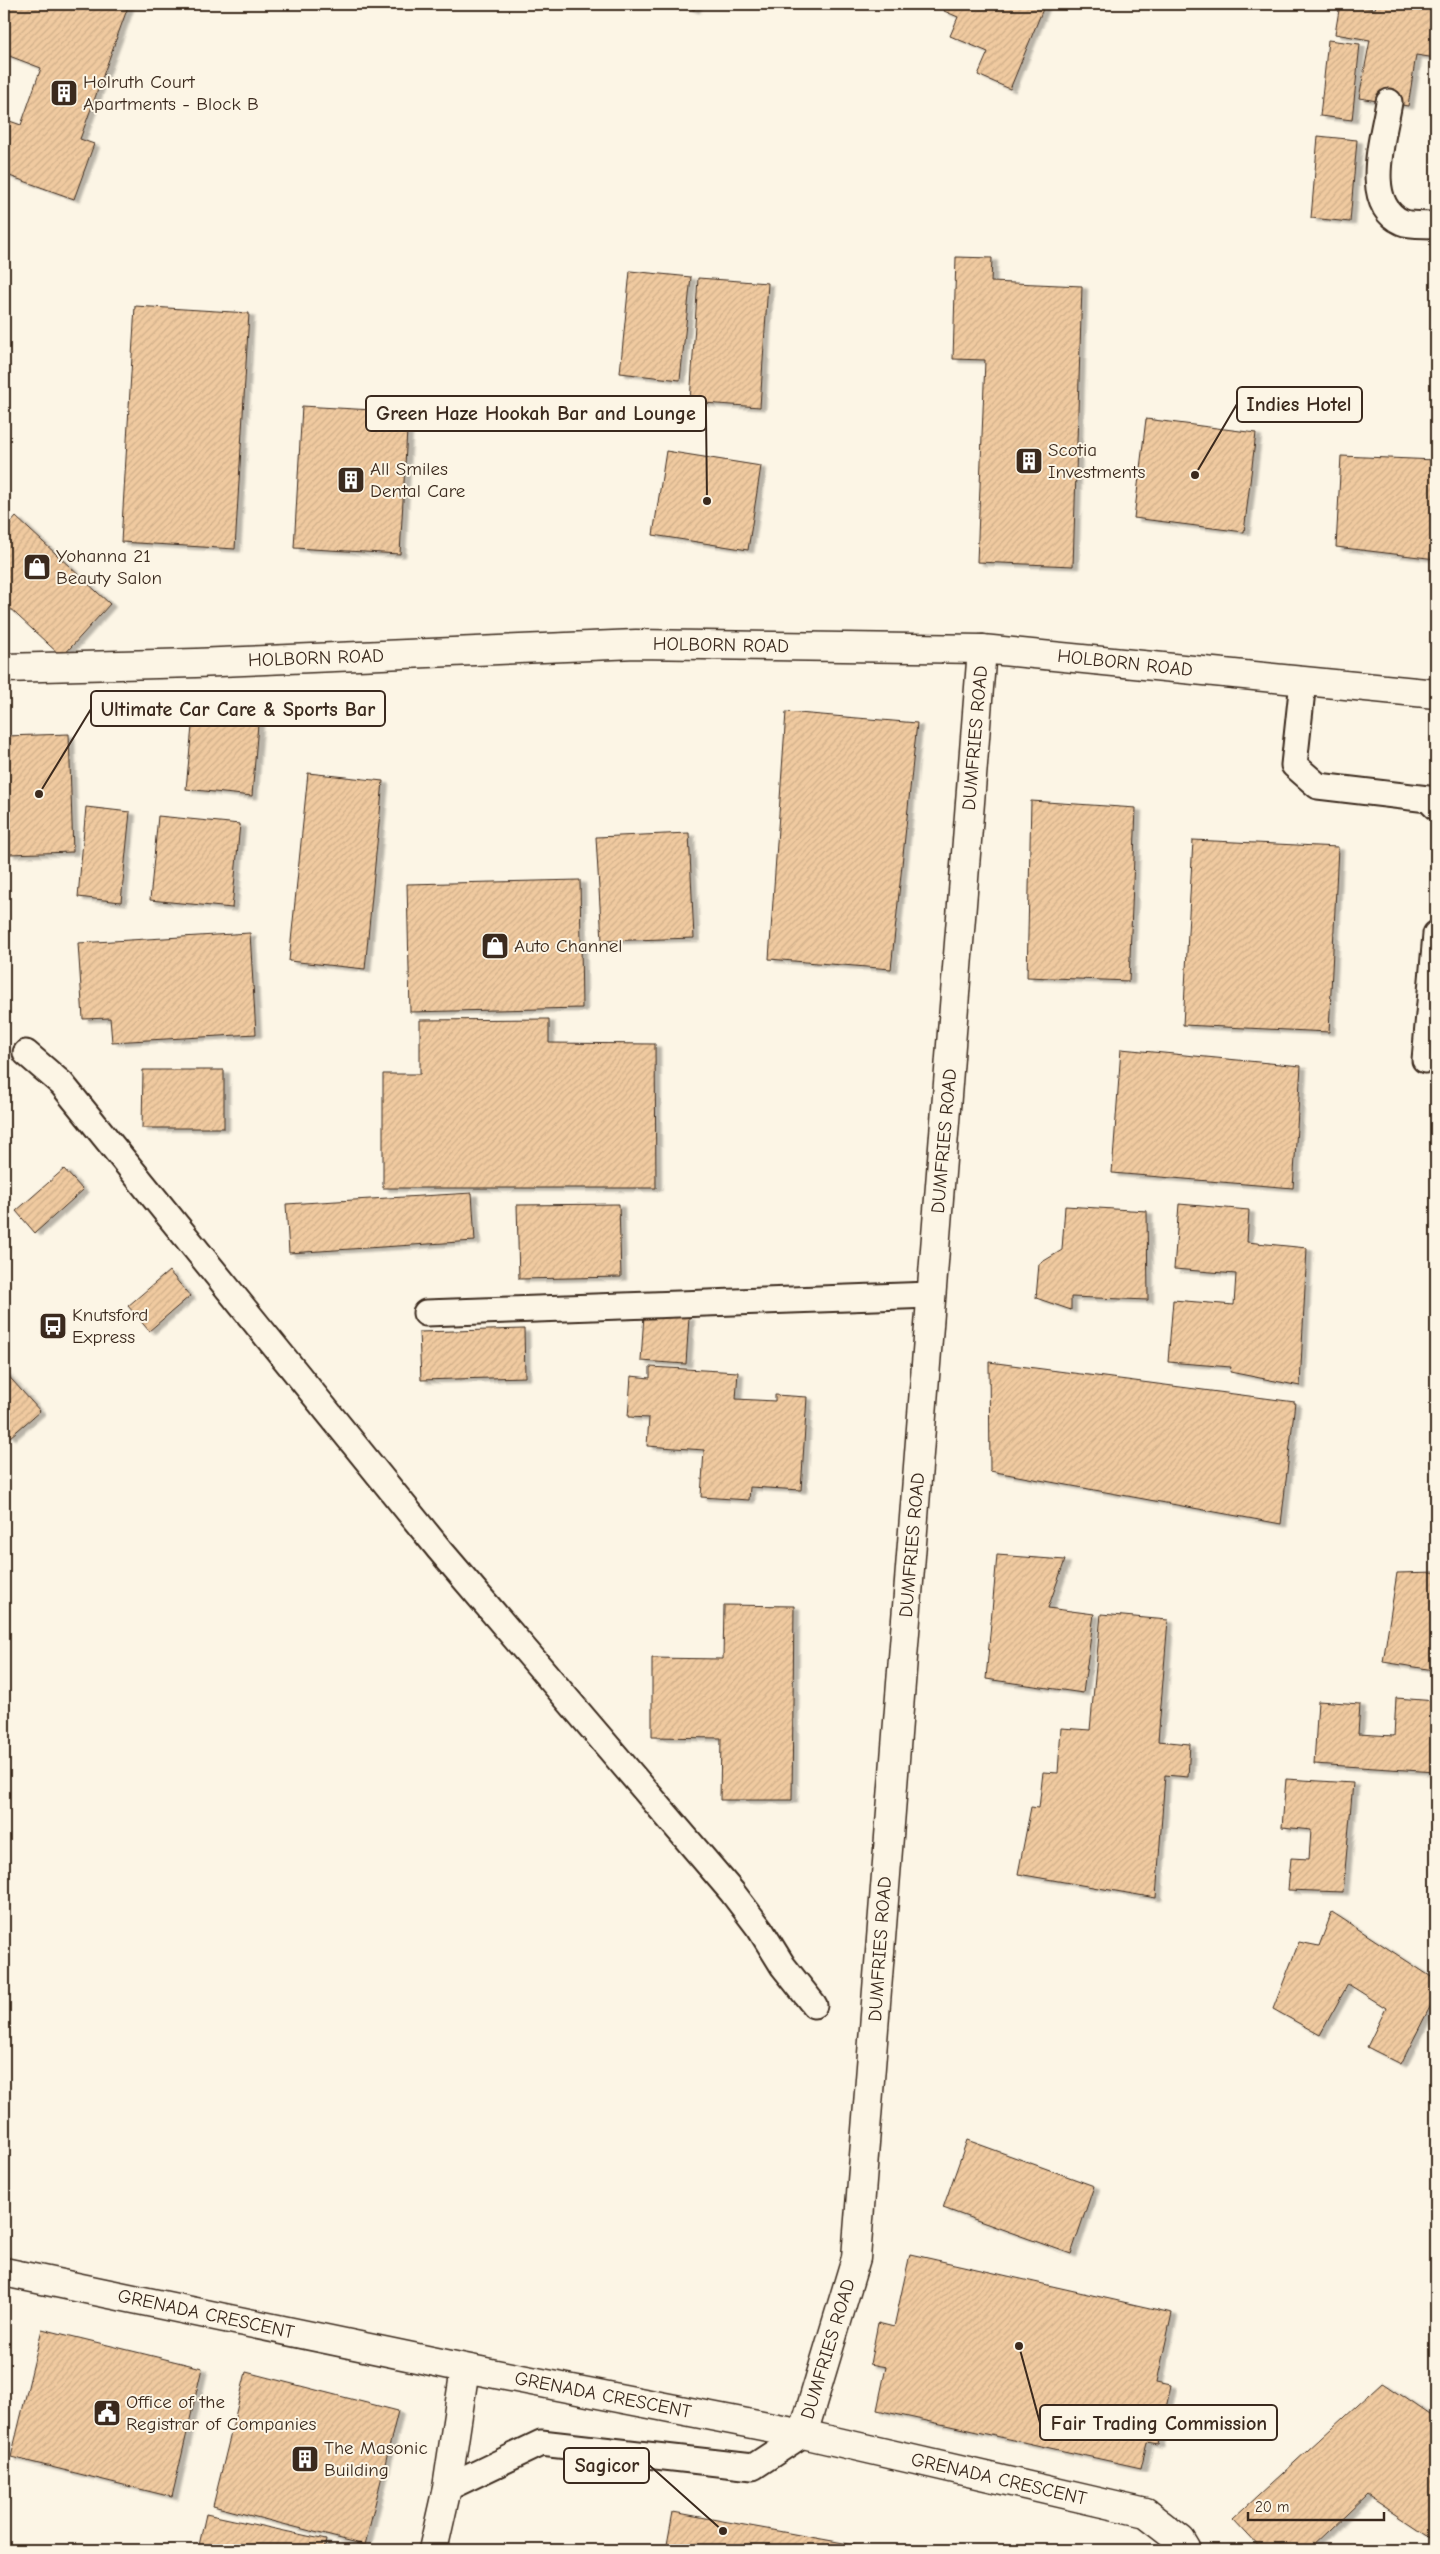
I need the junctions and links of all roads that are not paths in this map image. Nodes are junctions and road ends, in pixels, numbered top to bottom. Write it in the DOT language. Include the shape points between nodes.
graph roads {
  1 [pos="1389,102"];
  2 [pos="1436,225"];
  3 [pos="982,649"];
  4 [pos="4,668"];
  5 [pos="1303,681"];
  6 [pos="1436,694"];
  7 [pos="1436,807"];
  8 [pos="1436,934"];
  9 [pos="26,1053"];
  10 [pos="1426,1060"];
  11 [pos="931,1295"];
  12 [pos="426,1313"];
  13 [pos="814,2005"];
  14 [pos="4,2272"];
  15 [pos="465,2368"];
  16 [pos="803,2434"];
  17 [pos="447,2488"];
  18 [pos="433,2550"];
  19 [pos="1187,2550"];
  1 -- 2 [label="lane" via="1377,181 1383,207 1402,222"];
  3 -- 4 [label="street, HOLBORN ROAD" via="636,644"];
  3 -- 5 [label="street, HOLBORN ROAD"];
  3 -- 11 [label="street, DUMFRIES ROAD"];
  5 -- 6 [label="street, HOLBORN ROAD"];
  5 -- 7 [label="lane" via="1294,765 1318,786 1428,799"];
  8 -- 10 [label="lane"];
  9 -- 13 [label="lane" via="62,1084 439,1549 732,1892 782,1966"];
  11 -- 12 [label="lane"];
  11 -- 16 [label="street, DUMFRIES ROAD" via="856,2258"];
  14 -- 15 [label="street, GRENADA CRESCENT"];
  15 -- 16 [label="street, GRENADA CRESCENT"];
  15 -- 17 [label="street"];
  16 -- 17 [label="lane" via="753,2467 541,2443"];
  16 -- 19 [label="street, GRENADA CRESCENT" via="1146,2513 1181,2540"];
  17 -- 18 [label="street"];
}
